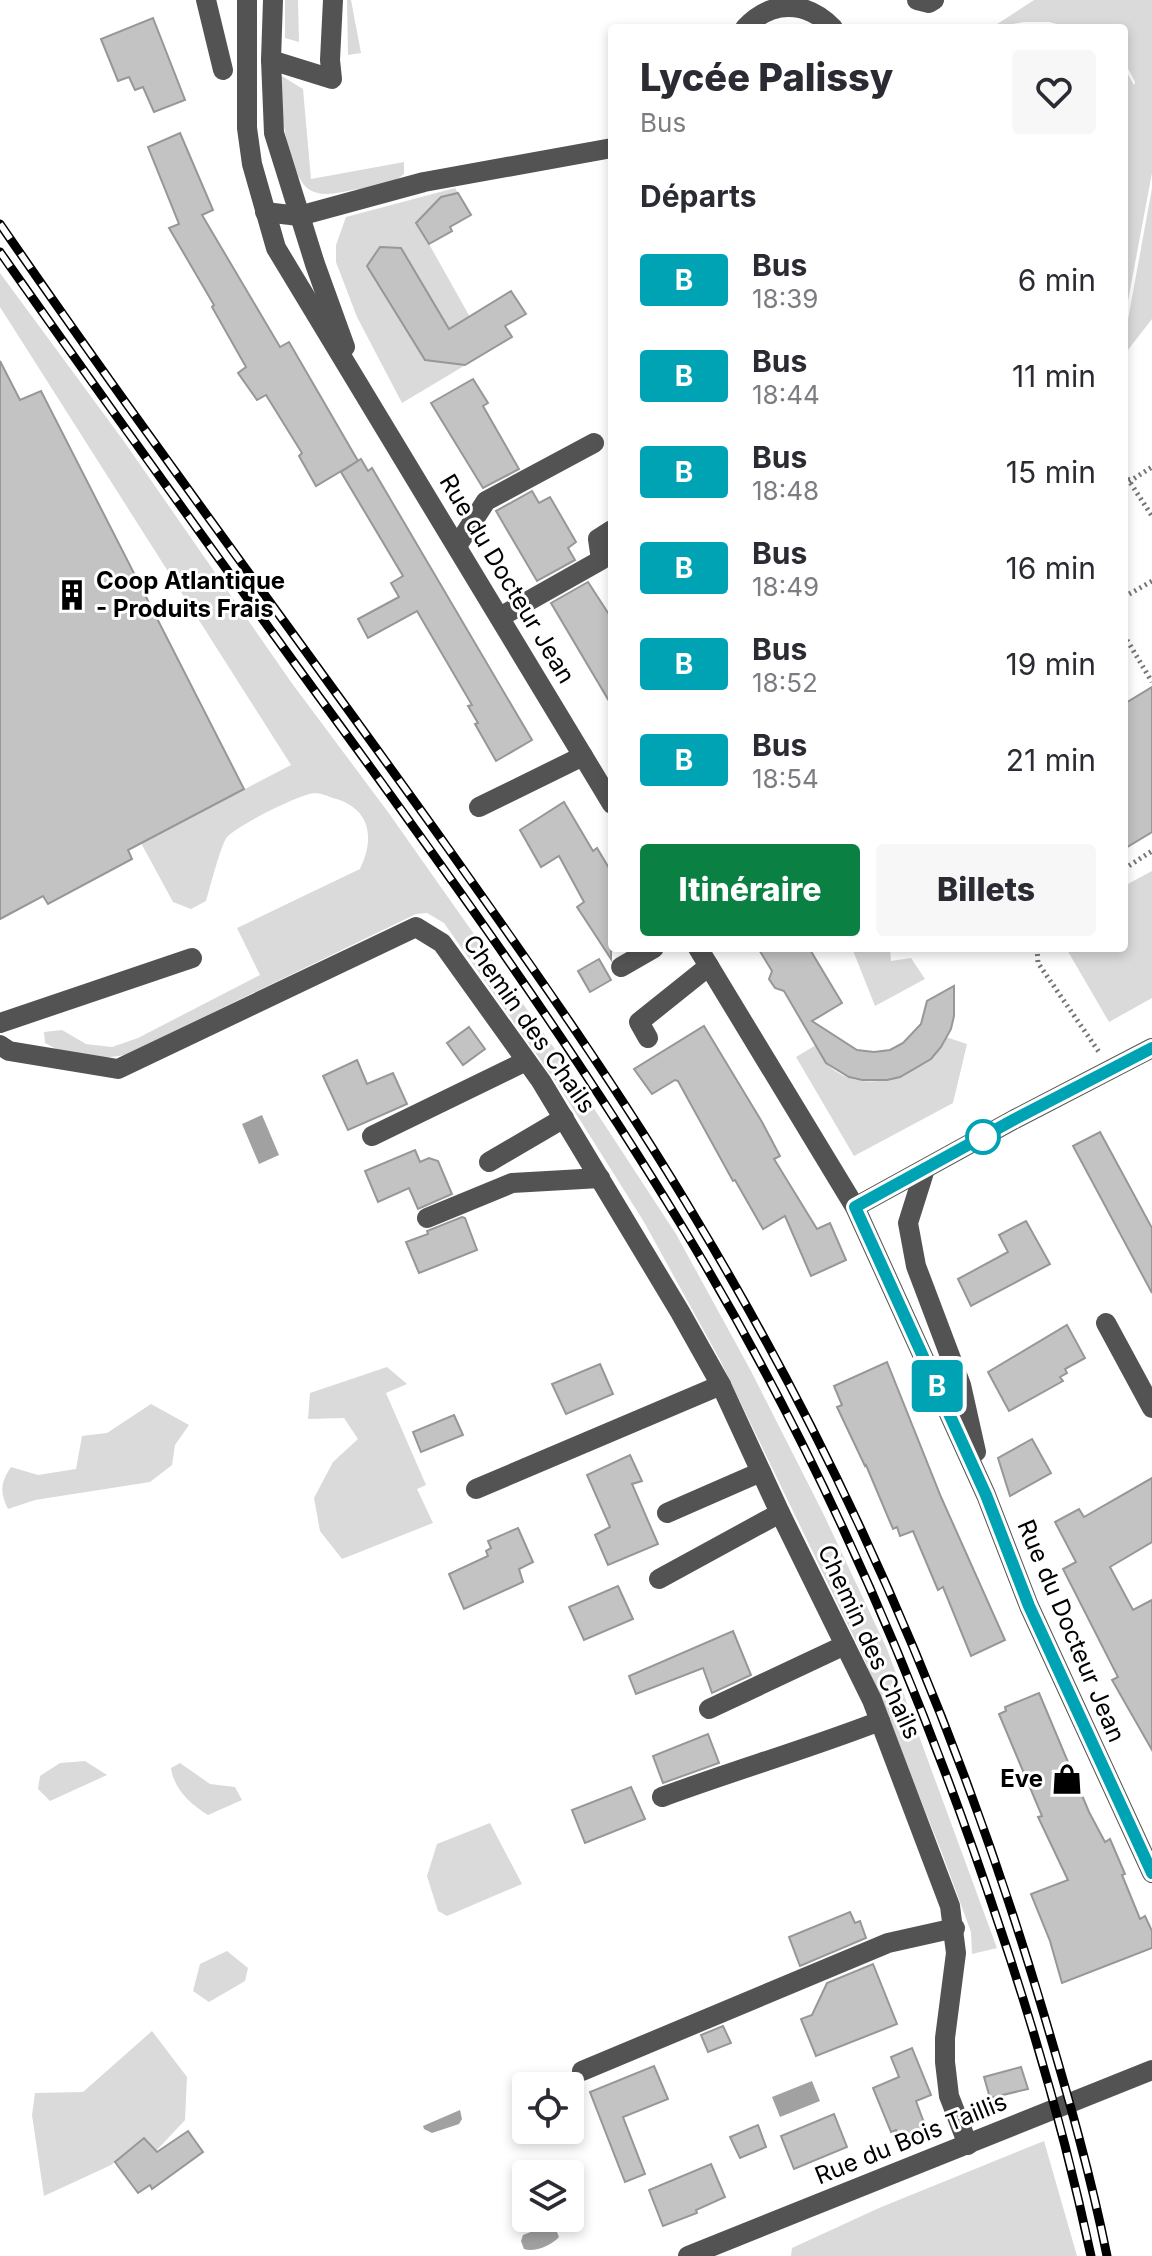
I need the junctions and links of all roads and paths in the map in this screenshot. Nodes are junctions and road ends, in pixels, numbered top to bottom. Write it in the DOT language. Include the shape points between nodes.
graph roads {
  1 [pos="206,0"];
  2 [pos="247,0"];
  3 [pos="273,0"];
  4 [pos="333,0"];
  5 [pos="917,0"];
  6 [pos="934,0"];
  7 [pos="777,3"];
  8 [pos="749,24"];
  9 [pos="829,24"];
  10 [pos="271,60"];
  11 [pos="223,70"];
  12 [pos="608,149"];
  13 [pos="265,212"];
  14 [pos="299,216"];
  15 [pos="358,381"];
  16 [pos="594,443"];
  17 [pos="1152,467"];
  18 [pos="1128,478"];
  19 [pos="1130,481"];
  20 [pos="1152,516"];
  21 [pos="608,533"];
  22 [pos="457,546"];
  23 [pos="1152,581"];
  24 [pos="1128,595"];
  25 [pos="500,617"];
  26 [pos="1128,642"];
  27 [pos="1152,682"];
  28 [pos="583,756"];
  29 [pos="608,797"];
  30 [pos="479,807"];
  31 [pos="1152,851"];
  32 [pos="1128,866"];
  33 [pos="647,952"];
  34 [pos="1037,952"];
  35 [pos="704,957"];
  36 [pos="192,958"];
  37 [pos="621,967"];
  38 [pos="0,1023"];
  39 [pos="648,1038"];
  40 [pos="0,1045"];
  41 [pos="1152,1048"];
  42 [pos="526,1061"];
  43 [pos="1111,1070"];
  44 [pos="564,1118"];
  45 [pos="372,1136"];
  46 [pos="489,1162"];
  47 [pos="925,1169"];
  48 [pos="600,1178"];
  49 [pos="855,1207"];
  50 [pos="427,1218"];
  51 [pos="1106,1323"];
  52 [pos="721,1385"];
  53 [pos="1152,1408"];
  54 [pos="761,1472"];
  55 [pos="476,1489"];
  56 [pos="986,1495"];
  57 [pos="667,1513"];
  58 [pos="780,1513"];
  59 [pos="659,1579"];
  60 [pos="845,1645"];
  61 [pos="709,1709"];
  62 [pos="880,1721"];
  63 [pos="662,1797"];
  64 [pos="1152,1873"];
  65 [pos="955,1928"];
  66 [pos="1152,2070"];
  67 [pos="582,2071"];
  68 [pos="968,2145"];
  69 [pos="688,2256"];
  1 -- 11 [label="street"];
  2 -- 13 [label="street, Rue du Docteur Jean" via="247,128"];
  3 -- 10 [label="street, Rue du Docteur Jean"];
  4 -- 10 [label="street" via="332,79"];
  5 -- 6 [label="street"];
  7 -- 8 [label="street"];
  7 -- 9 [label="street" via="808,7"];
  10 -- 14 [label="street, Rue du Docteur Jean" via="274,133"];
  12 -- 14 [label="street" via="424,182"];
  13 -- 14 [label="street"];
  13 -- 15 [label="street, Rue du Docteur Jean" via="293,279"];
  14 -- 15 [label="street, Rue du Docteur Jean"];
  15 -- 22 [label="street, Rue du Docteur Jean"];
  16 -- 22 [label="street" via="486,501"];
  17 -- 19 [label="path"];
  18 -- 19 [label="path"];
  19 -- 20 [label="path"];
  21 -- 25 [label="street" via="598,539 601,560"];
  22 -- 25 [label="street, Rue du Docteur Jean"];
  23 -- 24 [label="path"];
  25 -- 28 [label="street, Rue du Docteur Jean"];
  26 -- 27 [label="path"];
  28 -- 29 [label="street, Rue du Docteur Jean"];
  28 -- 30 [label="street"];
  31 -- 32 [label="path"];
  33 -- 37 [label="street"];
  34 -- 43 [label="path" via="1038,963"];
  35 -- 39 [label="street" via="639,1022"];
  35 -- 49 [label="street, Rue du Docteur Jean"];
  36 -- 38 [label="street"];
  40 -- 42 [label="street, Chemin des Chails" via="9,1051 118,1069 416,927 442,943"];
  41 -- 43 [label="street"];
  42 -- 44 [label="street, Chemin des Chails"];
  42 -- 45 [label="street"];
  43 -- 47 [label="street"];
  44 -- 46 [label="street"];
  44 -- 48 [label="street, Chemin des Chails"];
  47 -- 49 [label="street"];
  47 -- 56 [label="street, Rue du Docteur Jean" via="908,1223 916,1266 961,1385"];
  48 -- 50 [label="street" via="512,1183"];
  48 -- 52 [label="street, Chemin des Chails"];
  49 -- 56 [label="street, Rue du Docteur Jean"];
  51 -- 53 [label="street"];
  52 -- 54 [label="street, Chemin des Chails"];
  52 -- 55 [label="street"];
  54 -- 57 [label="street"];
  54 -- 58 [label="street, Chemin des Chails"];
  56 -- 64 [label="street, Rue du Docteur Jean" via="1029,1606"];
  58 -- 59 [label="street"];
  58 -- 60 [label="street, Chemin des Chails"];
  60 -- 61 [label="street"];
  60 -- 62 [label="street, Chemin des Chails"];
  62 -- 63 [label="street"];
  62 -- 65 [label="street, Chemin des Chails"];
  65 -- 67 [label="street" via="888,1943"];
  65 -- 68 [label="street, Chemin des Chails" via="945,2062 949,2096"];
  66 -- 68 [label="street, Rue du Bois Taillis"];
  68 -- 69 [label="street, Rue du Bois Taillis"];
}
